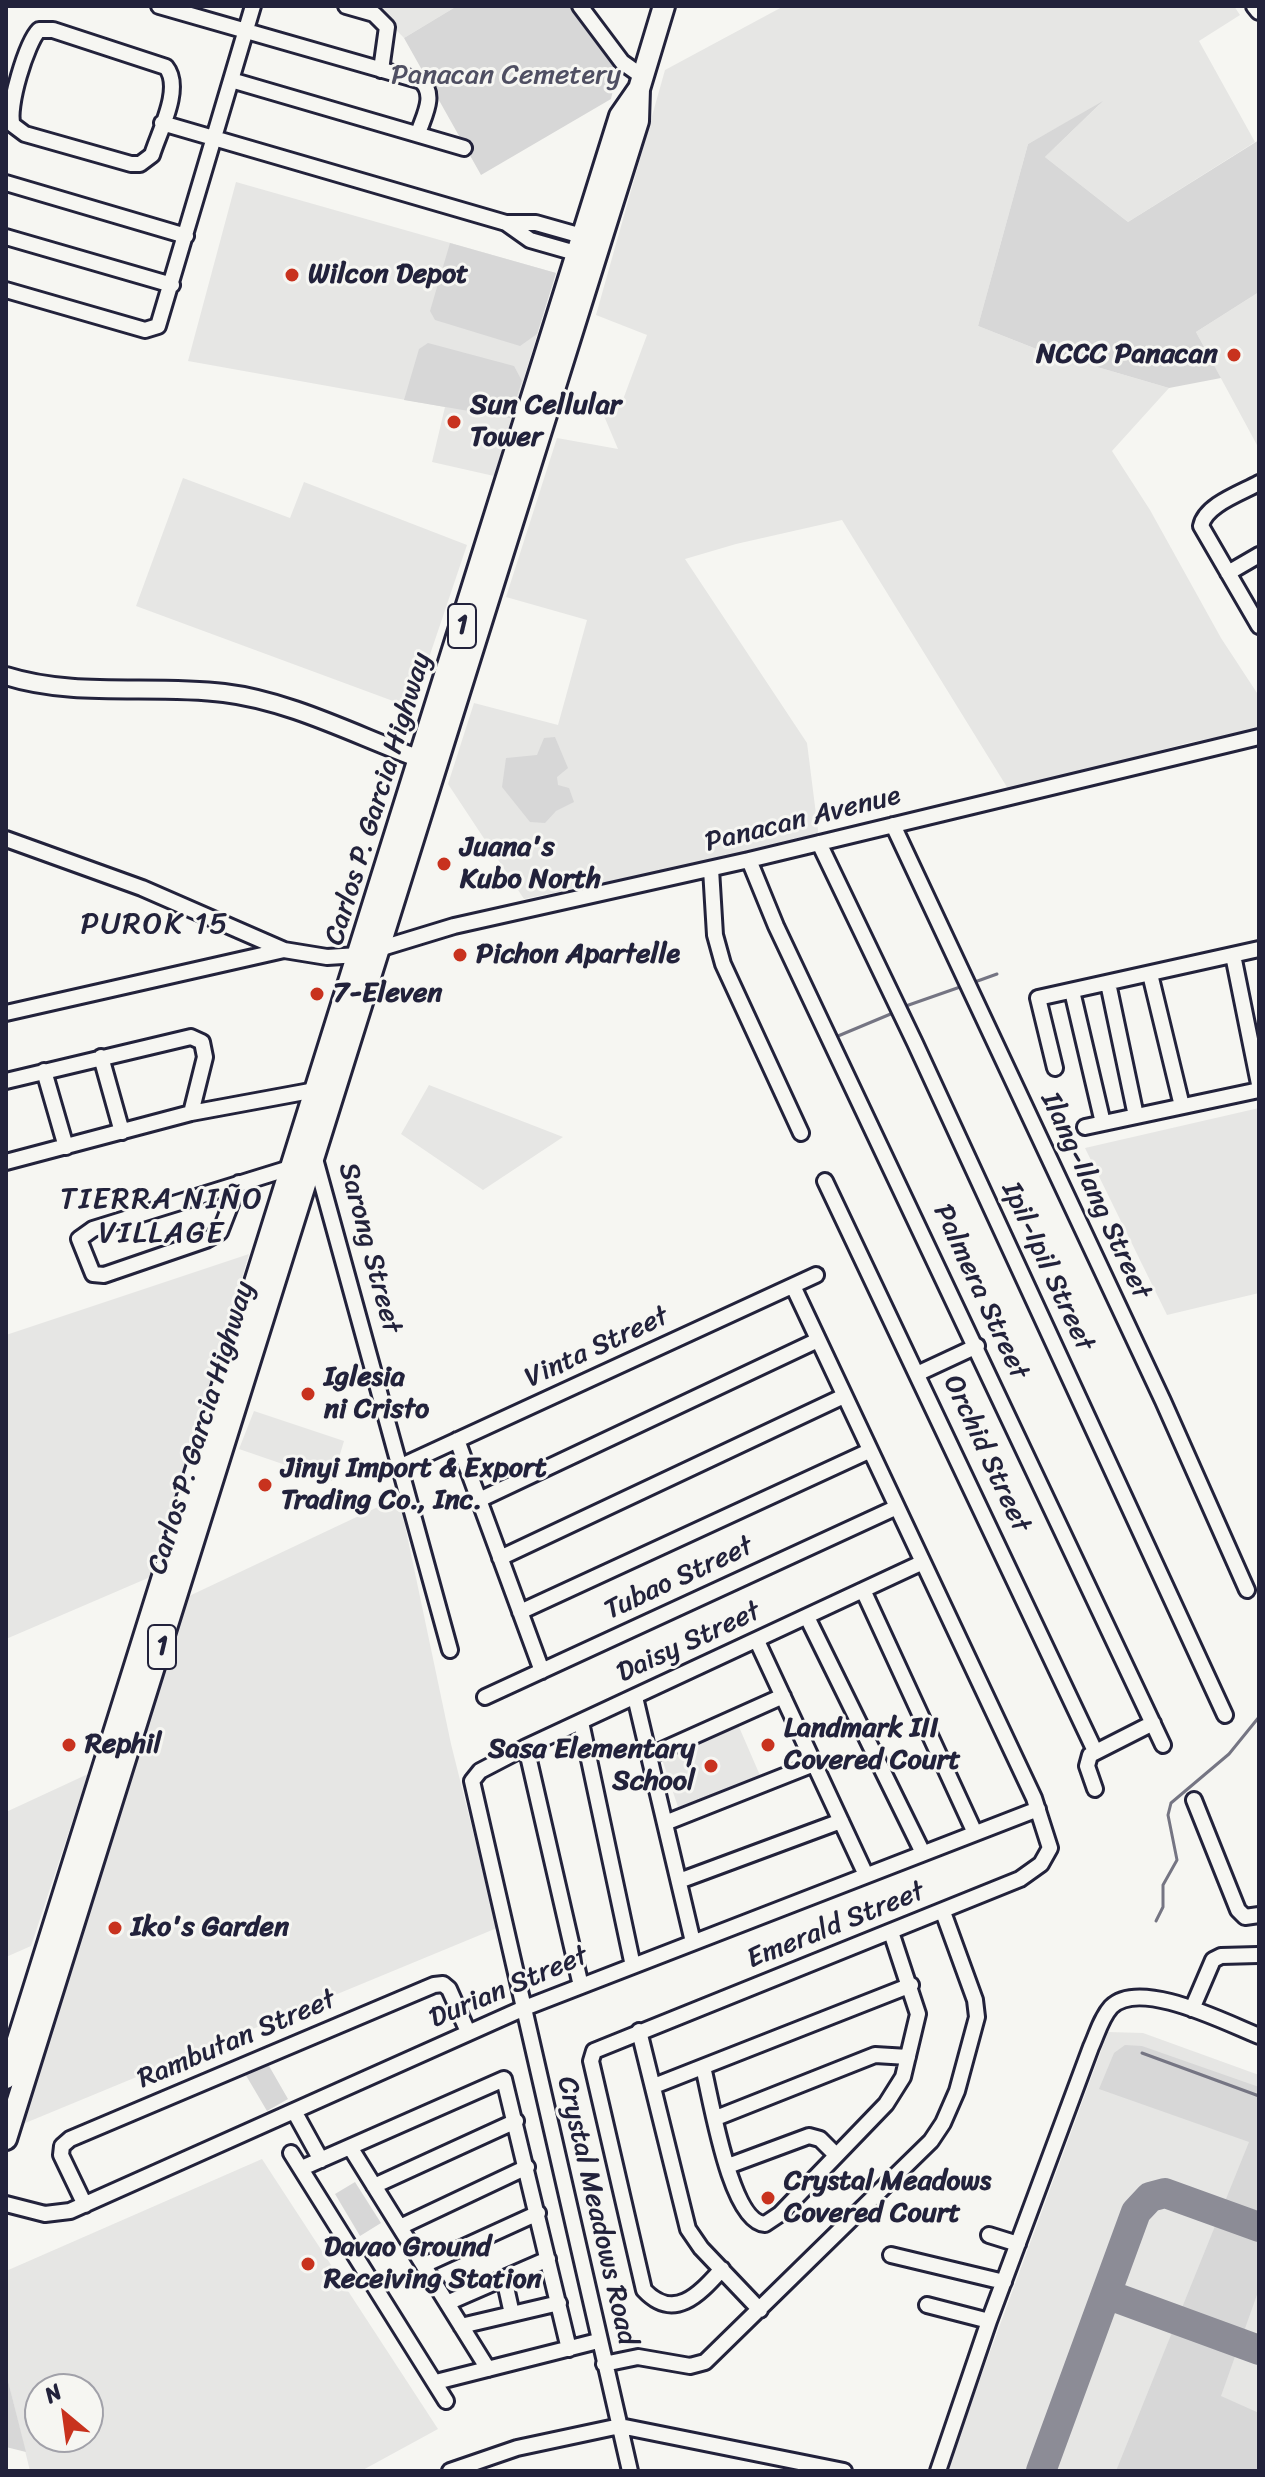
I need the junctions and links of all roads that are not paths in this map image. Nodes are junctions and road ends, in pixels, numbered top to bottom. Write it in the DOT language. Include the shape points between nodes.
graph roads {
  1 [pos="159,6"];
  2 [pos="253,6"];
  3 [pos="346,6"];
  4 [pos="580,6"];
  5 [pos="664,6"];
  6 [pos="1255,6"];
  7 [pos="1259,11"];
  8 [pos="246,31"];
  9 [pos="381,70"];
  10 [pos="13,73"];
  11 [pos="231,80"];
  12 [pos="641,83"];
  13 [pos="162,123"];
  14 [pos="418,134"];
  15 [pos="215,138"];
  16 [pos="464,148"];
  17 [pos="6,183"];
  18 [pos="506,223"];
  19 [pos="549,227"];
  20 [pos="186,236"];
  21 [pos="6,237"];
  22 [pos="544,244"];
  23 [pos="589,248"];
  24 [pos="172,285"];
  25 [pos="6,290"];
  26 [pos="1259,483"];
  27 [pos="1259,555"];
  28 [pos="1228,573"];
  29 [pos="1258,622"];
  30 [pos="457,673"];
  31 [pos="6,676"];
  32 [pos="1259,737"];
  33 [pos="420,759"];
  34 [pos="893,825"];
  35 [pos="6,839"];
  36 [pos="819,843"];
  37 [pos="400,855"];
  38 [pos="749,860"];
  39 [pos="711,869"];
  40 [pos="381,946"];
  41 [pos="1259,949"];
  42 [pos="284,950"];
  43 [pos="359,955"];
  44 [pos="1233,955"];
  45 [pos="1150,974"];
  46 [pos="1108,983"];
  47 [pos="1072,991"];
  48 [pos="6,1013"];
  49 [pos="101,1057"];
  50 [pos="1055,1068"];
  51 [pos="44,1071"];
  52 [pos="6,1081"];
  53 [pos="1259,1087"];
  54 [pos="327,1090"];
  55 [pos="1182,1106"];
  56 [pos="191,1113"];
  57 [pos="1136,1116"];
  58 [pos="1103,1123"];
  59 [pos="1085,1127"];
  60 [pos="122,1132"];
  61 [pos="801,1133"];
  62 [pos="66,1147"];
  63 [pos="7,1157"];
  64 [pos="303,1157"];
  65 [pos="825,1181"];
  66 [pos="239,1183"];
  67 [pos="816,1275"];
  68 [pos="793,1286"];
  69 [pos="818,1340"];
  70 [pos="977,1346"];
  71 [pos="919,1373"];
  72 [pos="844,1396"];
  73 [pos="457,1440"];
  74 [pos="869,1451"];
  75 [pos="399,1467"];
  76 [pos="479,1500"];
  77 [pos="895,1508"];
  78 [pos="500,1558"];
  79 [pos="921,1563"];
  80 [pos="863,1590"];
  81 [pos="1247,1590"];
  82 [pos="520,1612"];
  83 [pos="807,1617"];
  84 [pos="757,1641"];
  85 [pos="450,1650"];
  86 [pos="542,1671"];
  87 [pos="783,1696"];
  88 [pos="485,1697"];
  89 [pos="635,1697"];
  90 [pos="1225,1715"];
  91 [pos="581,1722"];
  92 [pos="1153,1723"];
  93 [pos="1163,1745"];
  94 [pos="526,1747"];
  95 [pos="1095,1751"];
  96 [pos="649,1756"];
  97 [pos="814,1764"];
  98 [pos="480,1771"];
  99 [pos="1095,1789"];
  100 [pos="1194,1800"];
  101 [pos="1038,1809"];
  102 [pos="841,1821"];
  103 [pos="665,1823"];
  104 [pos="975,1833"];
  105 [pos="923,1853"];
  106 [pos="866,1875"];
  107 [pos="679,1881"];
  108 [pos="943,1912"];
  109 [pos="1259,1915"];
  110 [pos="891,1932"];
  111 [pos="693,1942"];
  112 [pos="1258,1955"];
  113 [pos="633,1966"];
  114 [pos="911,1985"];
  115 [pos="581,1986"];
  116 [pos="522,2009"];
  117 [pos="1192,2009"];
  118 [pos="639,2031"];
  119 [pos="468,2032"];
  120 [pos="1259,2036"];
  121 [pos="908,2057"];
  122 [pos="703,2067"];
  123 [pos="6,2078"];
  124 [pos="654,2086"];
  125 [pos="294,2111"];
  126 [pos="716,2118"];
  127 [pos="516,2121"];
  128 [pos="6,2139"];
  129 [pos="350,2147"];
  130 [pos="291,2153"];
  131 [pos="836,2155"];
  132 [pos="321,2160"];
  133 [pos="728,2166"];
  134 [pos="527,2167"];
  135 [pos="302,2168"];
  136 [pos="374,2186"];
  137 [pos="6,2204"];
  138 [pos="85,2205"];
  139 [pos="538,2213"];
  140 [pos="400,2227"];
  141 [pos="989,2235"];
  142 [pos="1018,2244"];
  143 [pos="891,2255"];
  144 [pos="548,2259"];
  145 [pos="424,2265"];
  146 [pos="722,2269"];
  147 [pos="504,2278"];
  148 [pos="1004,2282"];
  149 [pos="447,2303"];
  150 [pos="559,2303"];
  151 [pos="927,2305"];
  152 [pos="760,2310"];
  153 [pos="512,2314"];
  154 [pos="989,2321"];
  155 [pos="461,2326"];
  156 [pos="598,2341"];
  157 [pos="569,2349"];
  158 [pos="604,2364"];
  159 [pos="488,2369"];
  160 [pos="436,2382"];
  161 [pos="446,2401"];
  162 [pos="620,2426"];
  163 [pos="450,2471"];
  164 [pos="630,2471"];
  165 [pos="844,2471"];
  166 [pos="938,2471"];
  1 -- 8 [label="street"];
  2 -- 8 [label="street"];
  3 -- 9 [label="street" via="374,14 387,27"];
  4 -- 12 [label="street"];
  5 -- 12 [label="highway, Carlos P. Garcia Highway / 1"];
  6 -- 7 [label="main road"];
  8 -- 9 [label="street"];
  8 -- 11 [label="street"];
  9 -- 14 [label="street" via="421,81 428,88 430,98"];
  10 -- 13 [label="street" via="10,120 25,134 136,165 152,155"];
  10 -- 13 [label="street" via="32,37 44,29 161,64 173,82"];
  11 -- 14 [label="street"];
  11 -- 15 [label="street"];
  12 -- 23 [label="highway, Carlos P. Garcia Highway / 1" via="638,121"];
  13 -- 15 [label="street"];
  14 -- 16 [label="street"];
  15 -- 18 [label="street"];
  15 -- 20 [label="street"];
  17 -- 20 [label="street"];
  18 -- 19 [label="street"];
  18 -- 22 [label="street"];
  19 -- 22 [label="street"];
  19 -- 23 [label="street"];
  20 -- 24 [label="street"];
  21 -- 24 [label="street"];
  22 -- 23 [label="street"];
  23 -- 30 [label="highway, Carlos P. Garcia Highway / 1"];
  24 -- 25 [label="street" via="161,322 145,330"];
  26 -- 28 [label="street" via="1202,520"];
  27 -- 28 [label="street"];
  28 -- 29 [label="street"];
  30 -- 33 [label="highway, Carlos P. Garcia Highway / 1"];
  30 -- 37 [label="highway, Carlos P. Garcia Highway / 1"];
  31 -- 33 [label="main road" via="71,688 244,696"];
  32 -- 34 [label="street, Panacan Avenue"];
  33 -- 37 [label="highway, Carlos P. Garcia Highway / 1"];
  34 -- 36 [label="street, Panacan Avenue"];
  34 -- 81 [label="street, Ilang-Ilang Street"];
  35 -- 42 [label="street" via="155,893"];
  36 -- 38 [label="street, Panacan Avenue"];
  36 -- 90 [label="street, Ipil-Ipil Street"];
  37 -- 40 [label="highway, Carlos P. Garcia Highway / 1"];
  37 -- 43 [label="highway, Carlos P. Garcia Highway / 1"];
  38 -- 39 [label="street, Panacan Avenue"];
  38 -- 70 [label="street, Palmera Street"];
  39 -- 40 [label="street, Panacan Avenue"];
  39 -- 61 [label="street" via="715,935 723,964"];
  40 -- 43 [label="street, Panacan Avenue"];
  40 -- 54 [label="highway, Carlos P. Garcia Highway / 1"];
  41 -- 44 [label="street"];
  42 -- 43 [label="street" via="327,957"];
  42 -- 48 [label="street"];
  43 -- 54 [label="highway, Carlos P. Garcia Highway / 1"];
  44 -- 45 [label="street"];
  44 -- 53 [label="street"];
  45 -- 46 [label="street"];
  45 -- 55 [label="street"];
  46 -- 47 [label="street"];
  46 -- 57 [label="street"];
  47 -- 50 [label="street" via="1038,998"];
  47 -- 58 [label="street"];
  49 -- 51 [label="street"];
  49 -- 56 [label="street" via="183,1037 197,1039 205,1057"];
  49 -- 60 [label="street"];
  51 -- 52 [label="street"];
  51 -- 62 [label="street"];
  53 -- 55 [label="street"];
  54 -- 56 [label="street"];
  54 -- 64 [label="highway, Carlos P. Garcia Highway / 1"];
  55 -- 57 [label="street"];
  56 -- 60 [label="street"];
  57 -- 58 [label="street"];
  58 -- 59 [label="street"];
  60 -- 62 [label="street"];
  62 -- 63 [label="street"];
  64 -- 66 [label="street"];
  64 -- 75 [label="street, Sarong Street"];
  64 -- 123 [label="highway, Carlos P. Garcia Highway / 1"];
  64 -- 128 [label="highway, Carlos P. Garcia Highway / 1"];
  65 -- 71 [label="street, Orchid Street"];
  66 -- 66 [label="street" via="87,1232 79,1242 89,1270 104,1275 206,1240 225,1227"];
  67 -- 68 [label="street, Vinta Street"];
  68 -- 69 [label="street, Emerald Street"];
  68 -- 73 [label="street, Vinta Street"];
  69 -- 72 [label="street, Emerald Street"];
  69 -- 76 [label="street"];
  70 -- 71 [label="street"];
  70 -- 92 [label="street, Palmera Street"];
  71 -- 95 [label="street, Orchid Street"];
  72 -- 74 [label="street, Emerald Street"];
  72 -- 78 [label="street"];
  73 -- 75 [label="street, Vinta Street"];
  73 -- 76 [label="street"];
  74 -- 77 [label="street, Emerald Street"];
  74 -- 82 [label="street"];
  75 -- 85 [label="street, Sarong Street"];
  76 -- 78 [label="street"];
  77 -- 79 [label="street, Emerald Street"];
  77 -- 86 [label="street, Tubao Street"];
  78 -- 82 [label="street"];
  79 -- 80 [label="street, Daisy Street"];
  79 -- 101 [label="street, Emerald Street"];
  80 -- 83 [label="street, Daisy Street"];
  80 -- 104 [label="street"];
  82 -- 86 [label="street"];
  83 -- 84 [label="street, Daisy Street"];
  83 -- 105 [label="street"];
  84 -- 87 [label="street"];
  84 -- 89 [label="street, Daisy Street"];
  86 -- 88 [label="street, Tubao Street"];
  87 -- 96 [label="street"];
  87 -- 97 [label="street"];
  89 -- 91 [label="street, Daisy Street"];
  89 -- 96 [label="street"];
  91 -- 94 [label="street, Daisy Street"];
  91 -- 113 [label="street"];
  92 -- 93 [label="street, Palmera Street"];
  92 -- 95 [label="street"];
  94 -- 98 [label="street, Daisy Street"];
  94 -- 115 [label="street"];
  95 -- 99 [label="street" via="1087,1766"];
  96 -- 103 [label="street"];
  97 -- 102 [label="street"];
  97 -- 103 [label="street"];
  98 -- 116 [label="street, Crystal Meadows Road" via="470,1785"];
  100 -- 109 [label="street" via="1238,1910 1245,1917"];
  101 -- 104 [label="street, Durian Street"];
  101 -- 108 [label="street, Emerald Street" via="1050,1848 1041,1864 1020,1879"];
  102 -- 106 [label="street"];
  102 -- 107 [label="street"];
  103 -- 107 [label="street"];
  104 -- 105 [label="street, Durian Street"];
  105 -- 106 [label="street, Durian Street"];
  106 -- 111 [label="street, Durian Street"];
  107 -- 111 [label="street"];
  108 -- 110 [label="street, Emerald Street"];
  108 -- 152 [label="street" via="977,2017 943,2123 931,2141"];
  110 -- 114 [label="street"];
  110 -- 118 [label="street, Emerald Street"];
  111 -- 113 [label="street, Durian Street"];
  112 -- 117 [label="street" via="1213,1960"];
  113 -- 115 [label="street, Durian Street"];
  114 -- 121 [label="street" via="918,2014"];
  114 -- 122 [label="street"];
  115 -- 116 [label="street, Durian Street"];
  116 -- 119 [label="street, Durian Street"];
  116 -- 156 [label="street, Crystal Meadows Road"];
  117 -- 120 [label="street"];
  117 -- 142 [label="street" via="1136,1997 1110,2008"];
  118 -- 124 [label="street"];
  118 -- 146 [label="street, Emerald Street" via="592,2053 644,2290 653,2298 686,2303"];
  119 -- 125 [label="street, Durian Street"];
  119 -- 138 [label="street, Rambutan Street" via="449,1989 434,1985 70,2139 61,2155"];
  121 -- 126 [label="street" via="875,2055"];
  121 -- 131 [label="street" via="886,2104"];
  122 -- 124 [label="street"];
  122 -- 126 [label="street"];
  124 -- 146 [label="street" via="688,2229"];
  125 -- 132 [label="street"];
  125 -- 138 [label="street, Durian Street"];
  126 -- 133 [label="street"];
  127 -- 129 [label="street" via="504,2079"];
  127 -- 134 [label="street"];
  127 -- 136 [label="street"];
  129 -- 132 [label="street"];
  129 -- 136 [label="street"];
  130 -- 135 [label="street"];
  131 -- 133 [label="street" via="809,2136"];
  131 -- 133 [label="street" via="765,2224 753,2220 738,2200"];
  132 -- 135 [label="street"];
  134 -- 139 [label="street"];
  134 -- 140 [label="street"];
  135 -- 160 [label="street"];
  136 -- 140 [label="street"];
  137 -- 138 [label="street, Durian Street" via="45,2214"];
  139 -- 144 [label="street"];
  139 -- 145 [label="street"];
  140 -- 145 [label="street"];
  141 -- 142 [label="street"];
  142 -- 148 [label="street"];
  143 -- 148 [label="street"];
  144 -- 147 [label="street"];
  144 -- 150 [label="street"];
  145 -- 149 [label="street"];
  146 -- 152 [label="street"];
  147 -- 149 [label="street"];
  147 -- 153 [label="street"];
  148 -- 154 [label="street"];
  149 -- 155 [label="street"];
  150 -- 153 [label="street"];
  150 -- 157 [label="street"];
  151 -- 154 [label="street"];
  152 -- 158 [label="street" via="698,2365 638,2357"];
  153 -- 155 [label="street"];
  154 -- 166 [label="street"];
  155 -- 159 [label="street"];
  156 -- 157 [label="street"];
  156 -- 158 [label="street, Crystal Meadows Road"];
  157 -- 159 [label="street"];
  158 -- 162 [label="street, Crystal Meadows Road"];
  159 -- 160 [label="street"];
  160 -- 161 [label="street"];
  162 -- 163 [label="street" via="517,2448"];
  162 -- 164 [label="street, Crystal Meadows Road"];
  162 -- 165 [label="street"];
}
